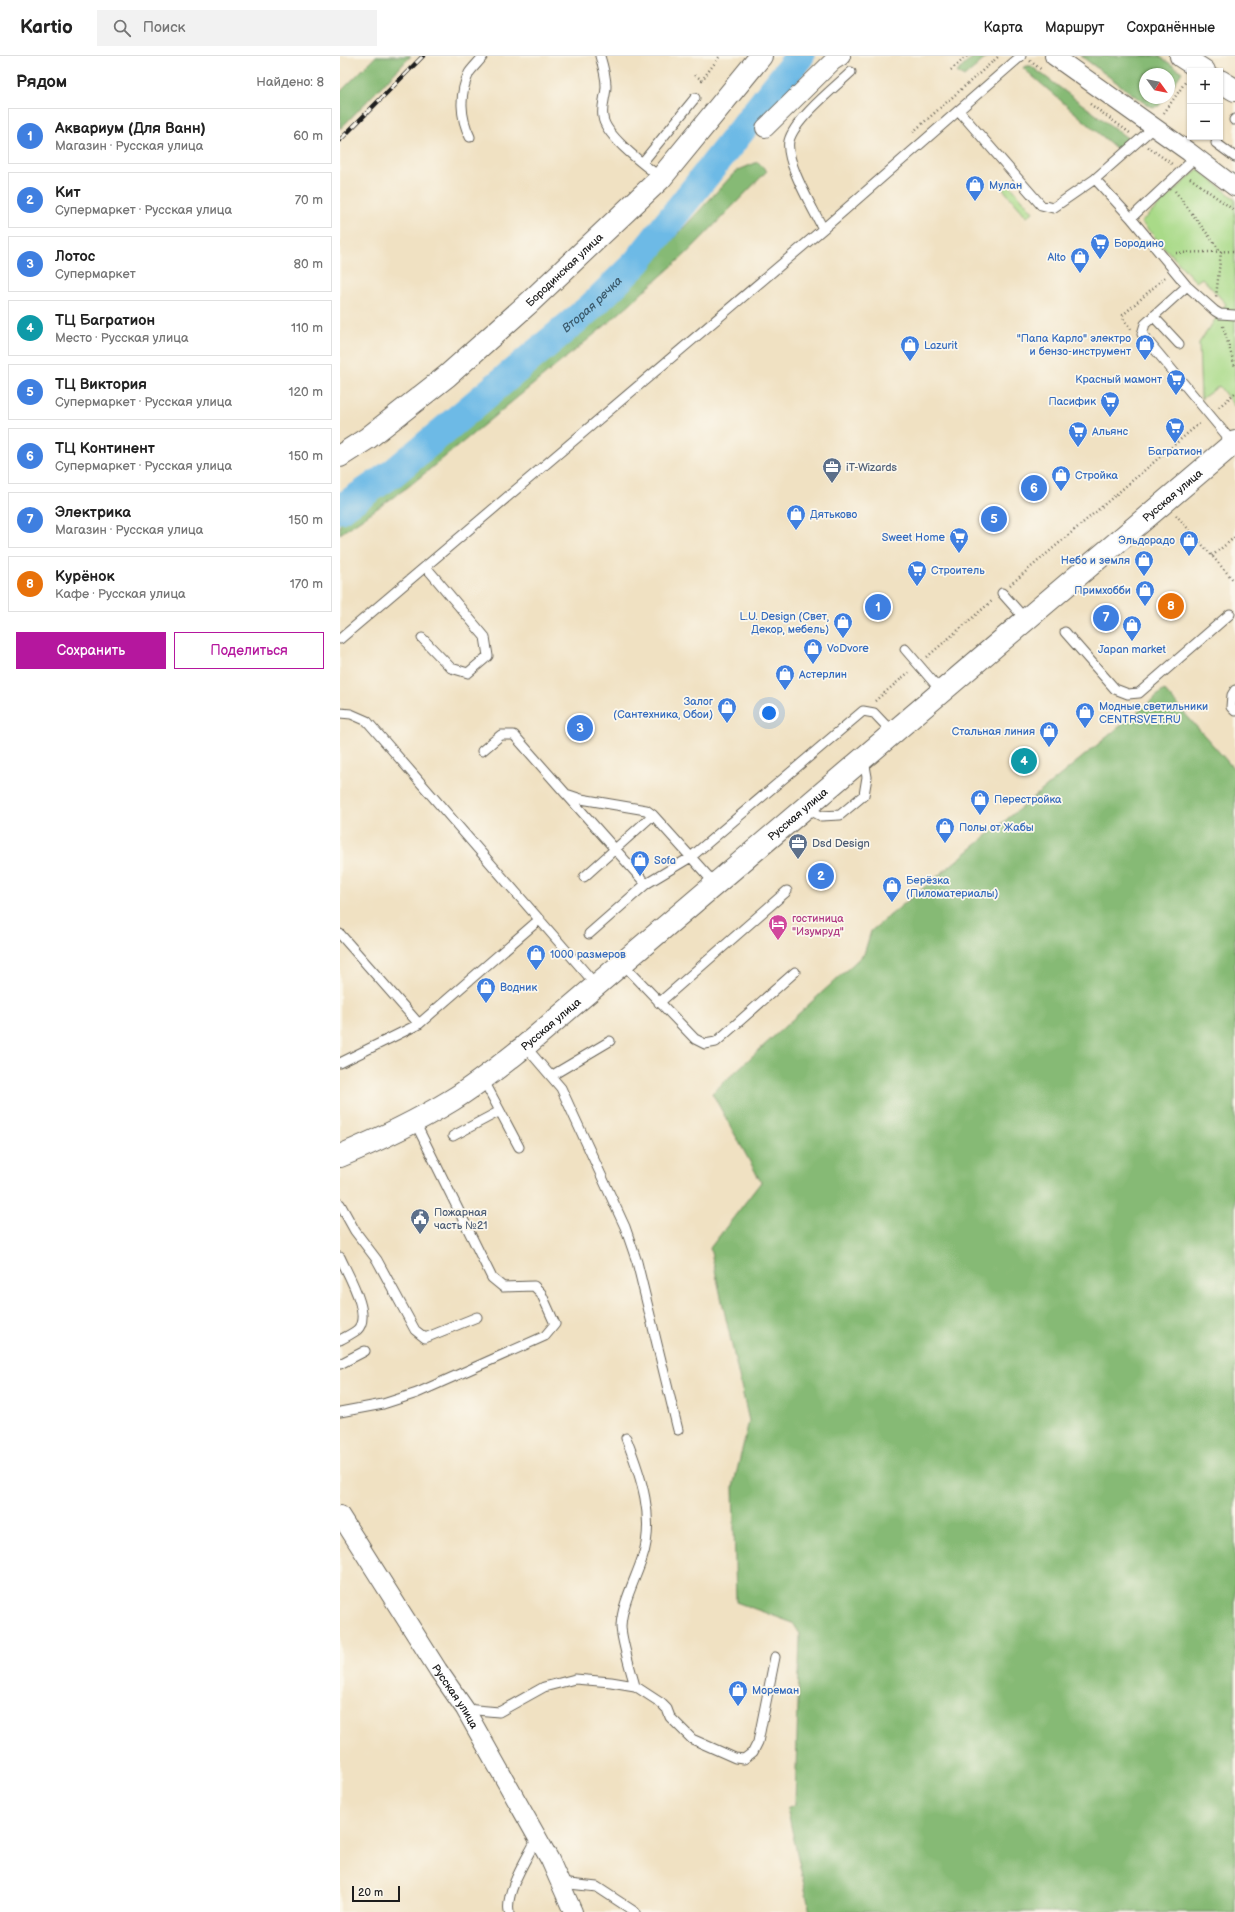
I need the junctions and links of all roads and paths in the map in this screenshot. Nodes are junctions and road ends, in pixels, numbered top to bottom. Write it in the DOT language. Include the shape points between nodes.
graph roads {
  1 [pos="483,56"];
  2 [pos="600,56"];
  3 [pos="720,56"];
  4 [pos="841,56"];
  5 [pos="967,56"];
  6 [pos="998,56"];
  7 [pos="1021,56"];
  8 [pos="1054,56"];
  9 [pos="1181,56"];
  10 [pos="754,59"];
  11 [pos="1199,68"];
  12 [pos="952,70"];
  13 [pos="851,72"];
  14 [pos="695,75"];
  15 [pos="1223,83"];
  16 [pos="1185,84"];
  17 [pos="1235,90"];
  18 [pos="695,98"];
  19 [pos="1168,107"];
  20 [pos="959,111"];
  21 [pos="1154,127"];
  22 [pos="765,128"];
  23 [pos="913,132"];
  24 [pos="470,137"];
  25 [pos="1216,143"];
  26 [pos="1196,157"];
  27 [pos="1235,157"];
  28 [pos="642,163"];
  29 [pos="661,178"];
  30 [pos="1094,179"];
  31 [pos="1169,183"];
  32 [pos="1235,187"];
  33 [pos="1131,218"];
  34 [pos="823,229"];
  35 [pos="1235,251"];
  36 [pos="1221,252"];
  37 [pos="1161,254"];
  38 [pos="1168,270"];
  39 [pos="1187,286"];
  40 [pos="1217,313"];
  41 [pos="1235,315"];
  42 [pos="1153,316"];
  43 [pos="1134,333"];
  44 [pos="1179,344"];
  45 [pos="1235,367"];
  46 [pos="1235,393"];
  47 [pos="1209,415"];
  48 [pos="1234,442"];
  49 [pos="340,456"];
  50 [pos="1173,511"];
  51 [pos="1234,538"];
  52 [pos="1212,556"];
  53 [pos="426,567"];
  54 [pos="1235,582"];
  55 [pos="1002,593"];
  56 [pos="1230,614"];
  57 [pos="1026,620"];
  58 [pos="1065,632"];
  59 [pos="340,638"];
  60 [pos="422,638"];
  61 [pos="905,649"];
  62 [pos="918,664"];
  63 [pos="1235,690"];
  64 [pos="942,692"];
  65 [pos="863,711"];
  66 [pos="1235,711"];
  67 [pos="340,713"];
  68 [pos="893,734"];
  69 [pos="482,751"];
  70 [pos="566,794"];
  71 [pos="653,815"];
  72 [pos="615,849"];
  73 [pos="691,857"];
  74 [pos="584,877"];
  75 [pos="646,884"];
  76 [pos="716,884"];
  77 [pos="787,891"];
  78 [pos="540,919"];
  79 [pos="340,934"];
  80 [pos="589,934"];
  81 [pos="623,964"];
  82 [pos="795,972"];
  83 [pos="597,986"];
  84 [pos="660,1003"];
  85 [pos="419,1024"];
  86 [pos="610,1041"];
  87 [pos="525,1046"];
  88 [pos="340,1064"];
  89 [pos="551,1076"];
  90 [pos="483,1079"];
  91 [pos="500,1111"];
  92 [pos="415,1122"];
  93 [pos="452,1136"];
  94 [pos="519,1147"];
  95 [pos="340,1156"];
  96 [pos="340,1204"];
  97 [pos="340,1257"];
  98 [pos="478,1317"];
  99 [pos="340,1340"];
  100 [pos="364,1351"];
  101 [pos="340,1364"];
  102 [pos="340,1412"];
  103 [pos="678,1430"];
  104 [pos="626,1438"];
  105 [pos="340,1515"];
  106 [pos="775,1656"];
  107 [pos="634,1686"];
  108 [pos="465,1709"];
  109 [pos="537,1838"];
  110 [pos="560,1883"];
  111 [pos="509,1912"];
  112 [pos="572,1912"];
  113 [pos="635,1912"];
  1 -- 24 [label="lane" via="469,74 463,95 462,114"];
  2 -- 28 [label="lane" via="606,87 603,116 605,124"];
  3 -- 14 [label="path" via="702,80"];
  4 -- 22 [label="street"];
  5 -- 12 [label="path"];
  6 -- 23 [label="path"];
  7 -- 20 [label="lane"];
  8 -- 21 [label="street"];
  9 -- 11 [label="main road"];
  10 -- 29 [label="main road, Бородинская улица"];
  13 -- 34 [label="lane" via="802,119 789,140 791,164"];
  15 -- 17 [label="main road"];
  16 -- 19 [label="path"];
  18 -- 28 [label="lane"];
  20 -- 30 [label="lane" via="1041,205 1054,208"];
  20 -- 34 [label="lane"];
  21 -- 26 [label="street"];
  21 -- 30 [label="lane"];
  25 -- 27 [label="lane"];
  26 -- 31 [label="lane"];
  26 -- 32 [label="street"];
  28 -- 29 [label="lane"];
  29 -- 49 [label="main road, Бородинская улица" via="530,302 447,376 368,438"];
  30 -- 33 [label="lane"];
  31 -- 33 [label="lane"];
  31 -- 36 [label="path"];
  33 -- 37 [label="lane"];
  34 -- 53 [label="lane"];
  35 -- 36 [label="path"];
  36 -- 37 [label="path"];
  36 -- 40 [label="path"];
  37 -- 39 [label="lane"];
  38 -- 43 [label="path" via="1165,277 1123,315"];
  39 -- 40 [label="lane"];
  39 -- 42 [label="lane"];
  40 -- 41 [label="lane"];
  40 -- 45 [label="path"];
  42 -- 44 [label="lane"];
  42 -- 47 [label="lane" via="1144,324 1142,334"];
  46 -- 47 [label="path"];
  47 -- 48 [label="lane"];
  47 -- 55 [label="path"];
  48 -- 57 [label="main road, Русская улица"];
  50 -- 52 [label="path"];
  51 -- 52 [label="path"];
  52 -- 54 [label="path"];
  53 -- 59 [label="lane"];
  53 -- 60 [label="lane" via="485,637 488,656 468,673 451,668"];
  55 -- 57 [label="lane"];
  55 -- 62 [label="path"];
  56 -- 58 [label="lane" via="1139,693 1128,694 1115,689"];
  57 -- 64 [label="main road, Русская улица"];
  61 -- 62 [label="lane"];
  62 -- 64 [label="lane"];
  62 -- 65 [label="path"];
  63 -- 66 [label="lane" via="1231,706"];
  64 -- 68 [label="main road, Русская улица"];
  65 -- 68 [label="lane" via="874,713"];
  65 -- 73 [label="lane"];
  67 -- 78 [label="lane" via="351,714 367,721"];
  68 -- 76 [label="main road, Русская улица"];
  69 -- 70 [label="lane" via="501,735 514,735"];
  70 -- 71 [label="lane" via="646,810"];
  70 -- 72 [label="lane"];
  71 -- 72 [label="lane"];
  71 -- 73 [label="lane"];
  72 -- 74 [label="lane"];
  72 -- 75 [label="lane"];
  73 -- 75 [label="lane"];
  73 -- 76 [label="lane"];
  75 -- 80 [label="lane"];
  76 -- 81 [label="main road, Русская улица"];
  77 -- 84 [label="lane"];
  78 -- 83 [label="lane"];
  78 -- 85 [label="lane"];
  79 -- 85 [label="lane"];
  81 -- 83 [label="main road, Русская улица"];
  81 -- 84 [label="lane"];
  82 -- 84 [label="lane" via="716,1042 705,1044 695,1039"];
  83 -- 87 [label="main road, Русская улица"];
  85 -- 88 [label="lane"];
  86 -- 89 [label="lane"];
  87 -- 89 [label="lane"];
  87 -- 90 [label="main road, Русская улица"];
  89 -- 103 [label="lane" via="561,1088 625,1227 637,1262"];
  90 -- 91 [label="lane"];
  90 -- 92 [label="main road, Русская улица"];
  91 -- 93 [label="lane"];
  91 -- 94 [label="lane"];
  92 -- 95 [label="main road, Русская улица"];
  92 -- 102 [label="lane" via="492,1278 503,1287 534,1286 541,1293 555,1324 545,1336 417,1393 383,1404"];
  96 -- 98 [label="lane" via="377,1260 409,1321 420,1334 425,1338"];
  97 -- 99 [label="lane" via="364,1315 358,1330"];
  100 -- 101 [label="lane"];
  104 -- 107 [label="lane" via="645,1495 648,1540 630,1588 621,1626"];
  105 -- 108 [label="street, Русская улица"];
  106 -- 107 [label="lane" via="758,1742 753,1752 744,1759 735,1758 692,1739 670,1717 661,1703"];
  107 -- 108 [label="lane" via="575,1679 544,1687 499,1712"];
  108 -- 109 [label="street, Русская улица"];
  109 -- 110 [label="street, Русская улица"];
  109 -- 111 [label="lane" via="512,1890"];
  110 -- 112 [label="street, Русская улица"];
  110 -- 113 [label="lane" via="597,1887"];
}
